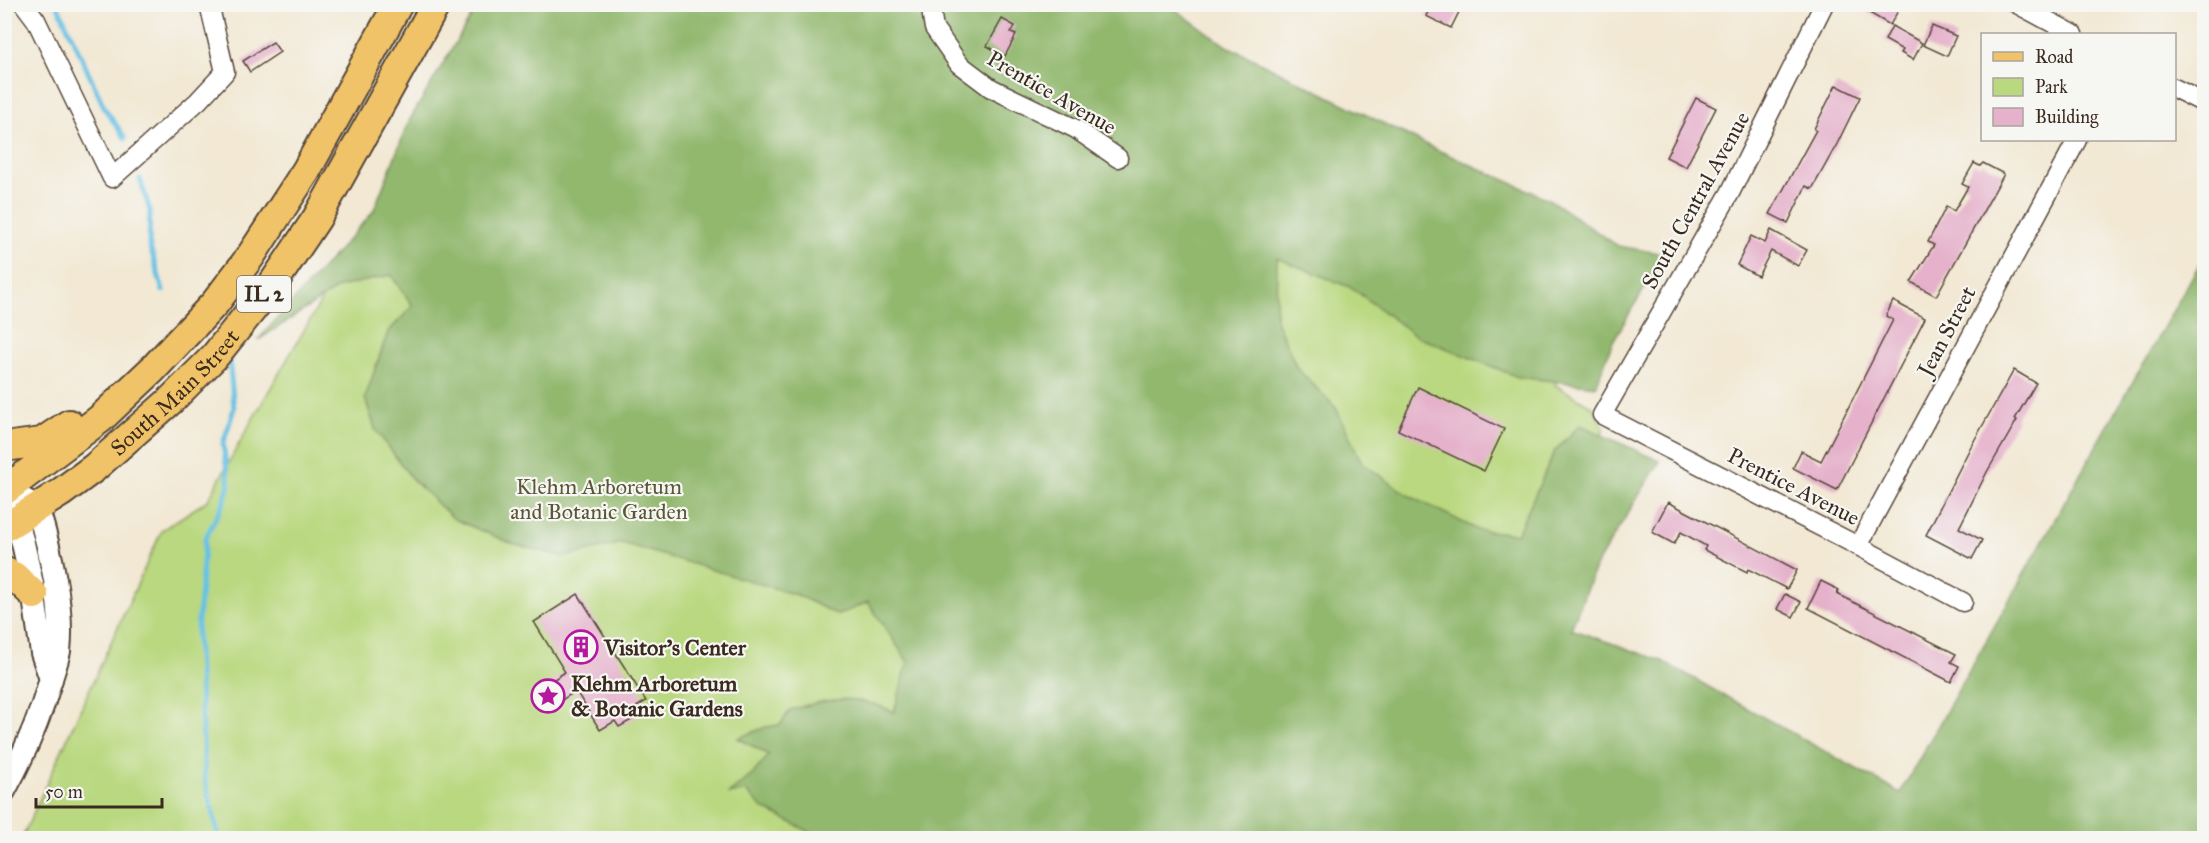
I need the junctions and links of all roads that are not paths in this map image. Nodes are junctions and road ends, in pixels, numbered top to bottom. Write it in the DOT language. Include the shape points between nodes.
graph roads {
  1 [pos="24,4"];
  2 [pos="209,4"];
  3 [pos="398,4"];
  4 [pos="436,4"];
  5 [pos="930,4"];
  6 [pos="1824,4"];
  7 [pos="2017,4"];
  8 [pos="2071,33"];
  9 [pos="2176,88"];
  10 [pos="2205,103"];
  11 [pos="2076,141"];
  12 [pos="1118,158"];
  13 [pos="278,214"];
  14 [pos="1602,415"];
  15 [pos="4,447"];
  16 [pos="5,490"];
  17 [pos="19,518"];
  18 [pos="1858,546"];
  19 [pos="4,571"];
  20 [pos="34,595"];
  21 [pos="1963,602"];
  22 [pos="51,679"];
  23 [pos="4,791"];
  1 -- 2 [label="street" via="36,20 112,178 225,72"];
  3 -- 13 [label="main road, South Main Street / IL 2"];
  4 -- 17 [label="main road, South Main Street / IL 2" via="317,218 274,282 214,357 94,468"];
  5 -- 12 [label="street, Prentice Avenue" via="934,28 959,64 991,88 1076,129"];
  6 -- 14 [label="street, South Central Avenue" via="1730,193"];
  7 -- 8 [label="street"];
  9 -- 10 [label="street"];
  11 -- 18 [label="street, Jean Street"];
  13 -- 15 [label="main road" via="137,364 83,413 42,442"];
  13 -- 16 [label="main road, South Main Street / IL 2" via="215,303 153,369 100,419"];
  14 -- 18 [label="street, Prentice Avenue"];
  16 -- 17 [label="street"];
  17 -- 20 [label="street"];
  17 -- 22 [label="street" via="48,541 59,624 59,653"];
  18 -- 21 [label="street, Prentice Avenue"];
  19 -- 20 [label="main road"];
  20 -- 22 [label="street" via="42,653"];
  22 -- 23 [label="street" via="40,718"];
}
